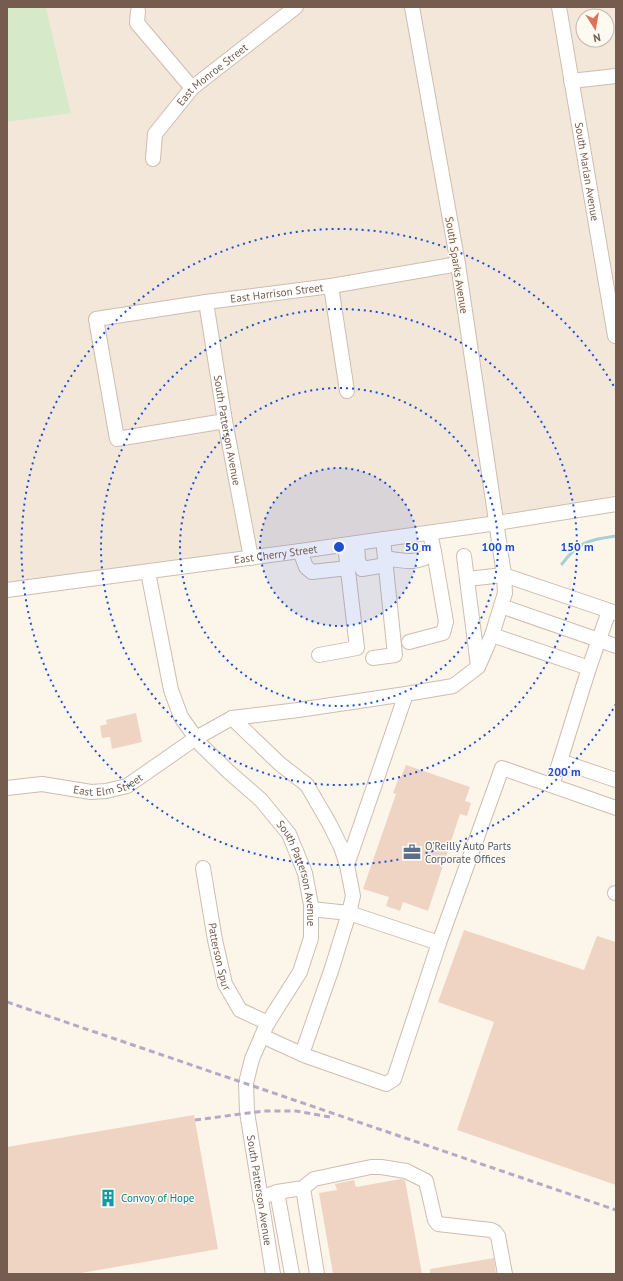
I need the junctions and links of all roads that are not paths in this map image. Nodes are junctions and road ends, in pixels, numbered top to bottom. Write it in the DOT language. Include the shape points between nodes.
graph roads {
  1 [pos="296,7"];
  2 [pos="412,7"];
  3 [pos="559,7"];
  4 [pos="138,10"];
  5 [pos="616,76"];
  6 [pos="571,81"];
  7 [pos="192,88"];
  8 [pos="154,159"];
  9 [pos="458,264"];
  10 [pos="331,286"];
  11 [pos="206,302"];
  12 [pos="615,336"];
  13 [pos="347,391"];
  14 [pos="226,421"];
  15 [pos="616,504"];
  16 [pos="497,523"];
  17 [pos="430,533"];
  18 [pos="383,539"];
  19 [pos="351,544"];
  20 [pos="300,551"];
  21 [pos="434,552"];
  22 [pos="464,556"];
  23 [pos="251,558"];
  24 [pos="385,562"];
  25 [pos="348,568"];
  26 [pos="148,572"];
  27 [pos="504,575"];
  28 [pos="467,579"];
  29 [pos="7,590"];
  30 [pos="501,606"];
  31 [pos="613,612"];
  32 [pos="492,635"];
  33 [pos="599,640"];
  34 [pos="409,642"];
  35 [pos="616,646"];
  36 [pos="319,655"];
  37 [pos="373,658"];
  38 [pos="478,667"];
  39 [pos="589,668"];
  40 [pos="406,694"];
  41 [pos="232,718"];
  42 [pos="196,738"];
  43 [pos="560,761"];
  44 [pos="616,780"];
  45 [pos="552,785"];
  46 [pos="7,788"];
  47 [pos="616,808"];
  48 [pos="347,865"];
  49 [pos="203,868"];
  50 [pos="311,909"];
  51 [pos="349,913"];
  52 [pos="439,943"];
  53 [pos="268,1023"];
  54 [pos="262,1036"];
  55 [pos="302,1054"];
  56 [pos="303,1188"];
  57 [pos="277,1192"];
  58 [pos="260,1198"];
  59 [pos="273,1274"];
  60 [pos="292,1274"];
  61 [pos="317,1274"];
  62 [pos="505,1274"];
  1 -- 7 [label="street, East Monroe Street"];
  2 -- 9 [label="street, South Sparks Avenue"];
  3 -- 6 [label="street, South Marlan Avenue"];
  4 -- 7 [label="street" via="137,23"];
  5 -- 6 [label="street"];
  6 -- 12 [label="street, South Marlan Avenue"];
  7 -- 8 [label="street, East Monroe Street" via="155,134"];
  9 -- 10 [label="street, East Harrison Street"];
  9 -- 16 [label="street, South Sparks Avenue"];
  10 -- 11 [label="street, East Harrison Street"];
  10 -- 13 [label="street"];
  11 -- 14 [label="street, South Patterson Avenue"];
  11 -- 14 [label="street, East Harrison Street" via="96,319 117,439"];
  14 -- 23 [label="street, South Patterson Avenue"];
  15 -- 16 [label="street, East Cherry Street"];
  16 -- 17 [label="street, East Cherry Street"];
  16 -- 27 [label="street, South Sparks Avenue"];
  17 -- 18 [label="street, East Cherry Street"];
  17 -- 21 [label="street"];
  18 -- 19 [label="street, East Cherry Street"];
  18 -- 24 [label="street"];
  19 -- 20 [label="street, East Cherry Street"];
  19 -- 24 [label="street" via="362,569"];
  19 -- 25 [label="street"];
  20 -- 23 [label="street, East Cherry Street"];
  20 -- 25 [label="street" via="306,568 312,572"];
  21 -- 24 [label="street" via="427,558 410,562"];
  21 -- 34 [label="street" via="446,622 443,633"];
  22 -- 28 [label="street"];
  23 -- 26 [label="street, East Cherry Street"];
  24 -- 37 [label="street" via="395,655"];
  25 -- 36 [label="street" via="357,648"];
  26 -- 29 [label="street, East Cherry Street"];
  26 -- 42 [label="street, South Patterson Avenue" via="171,690 181,717"];
  27 -- 28 [label="street"];
  27 -- 30 [label="street, South Sparks Avenue" via="505,593"];
  27 -- 31 [label="street"];
  28 -- 38 [label="street"];
  30 -- 32 [label="street, South Sparks Avenue"];
  30 -- 33 [label="street"];
  31 -- 33 [label="street"];
  32 -- 38 [label="street, South Sparks Avenue"];
  32 -- 39 [label="street"];
  33 -- 35 [label="street"];
  33 -- 39 [label="street"];
  38 -- 40 [label="street" via="453,686"];
  39 -- 43 [label="street"];
  40 -- 41 [label="street"];
  40 -- 48 [label="street"];
  41 -- 42 [label="street, East Elm Street"];
  41 -- 48 [label="street" via="280,764 307,785 341,847"];
  42 -- 46 [label="street, East Elm Street" via="127,786 106,792 42,784"];
  42 -- 50 [label="street, South Patterson Avenue" via="261,800 289,834 305,873"];
  43 -- 44 [label="street"];
  43 -- 45 [label="street"];
  45 -- 47 [label="street"];
  45 -- 52 [label="street" via="502,768"];
  48 -- 51 [label="street" via="353,896"];
  49 -- 53 [label="street, Patterson Spur" via="214,940 225,984 240,1010"];
  50 -- 51 [label="street"];
  50 -- 53 [label="street, South Patterson Avenue" via="311,938 300,972"];
  51 -- 52 [label="street"];
  51 -- 55 [label="street"];
  52 -- 55 [label="street" via="394,1079 386,1084"];
  53 -- 54 [label="street, South Patterson Avenue"];
  54 -- 55 [label="street"];
  54 -- 58 [label="street, South Patterson Avenue" via="252,1059 246,1084 247,1112"];
  56 -- 57 [label="street"];
  56 -- 61 [label="street"];
  56 -- 62 [label="street" via="314,1179 371,1167 406,1171 426,1180 438,1224 495,1232"];
  57 -- 58 [label="street"];
  57 -- 60 [label="street"];
  58 -- 59 [label="street, South Patterson Avenue"];
}
